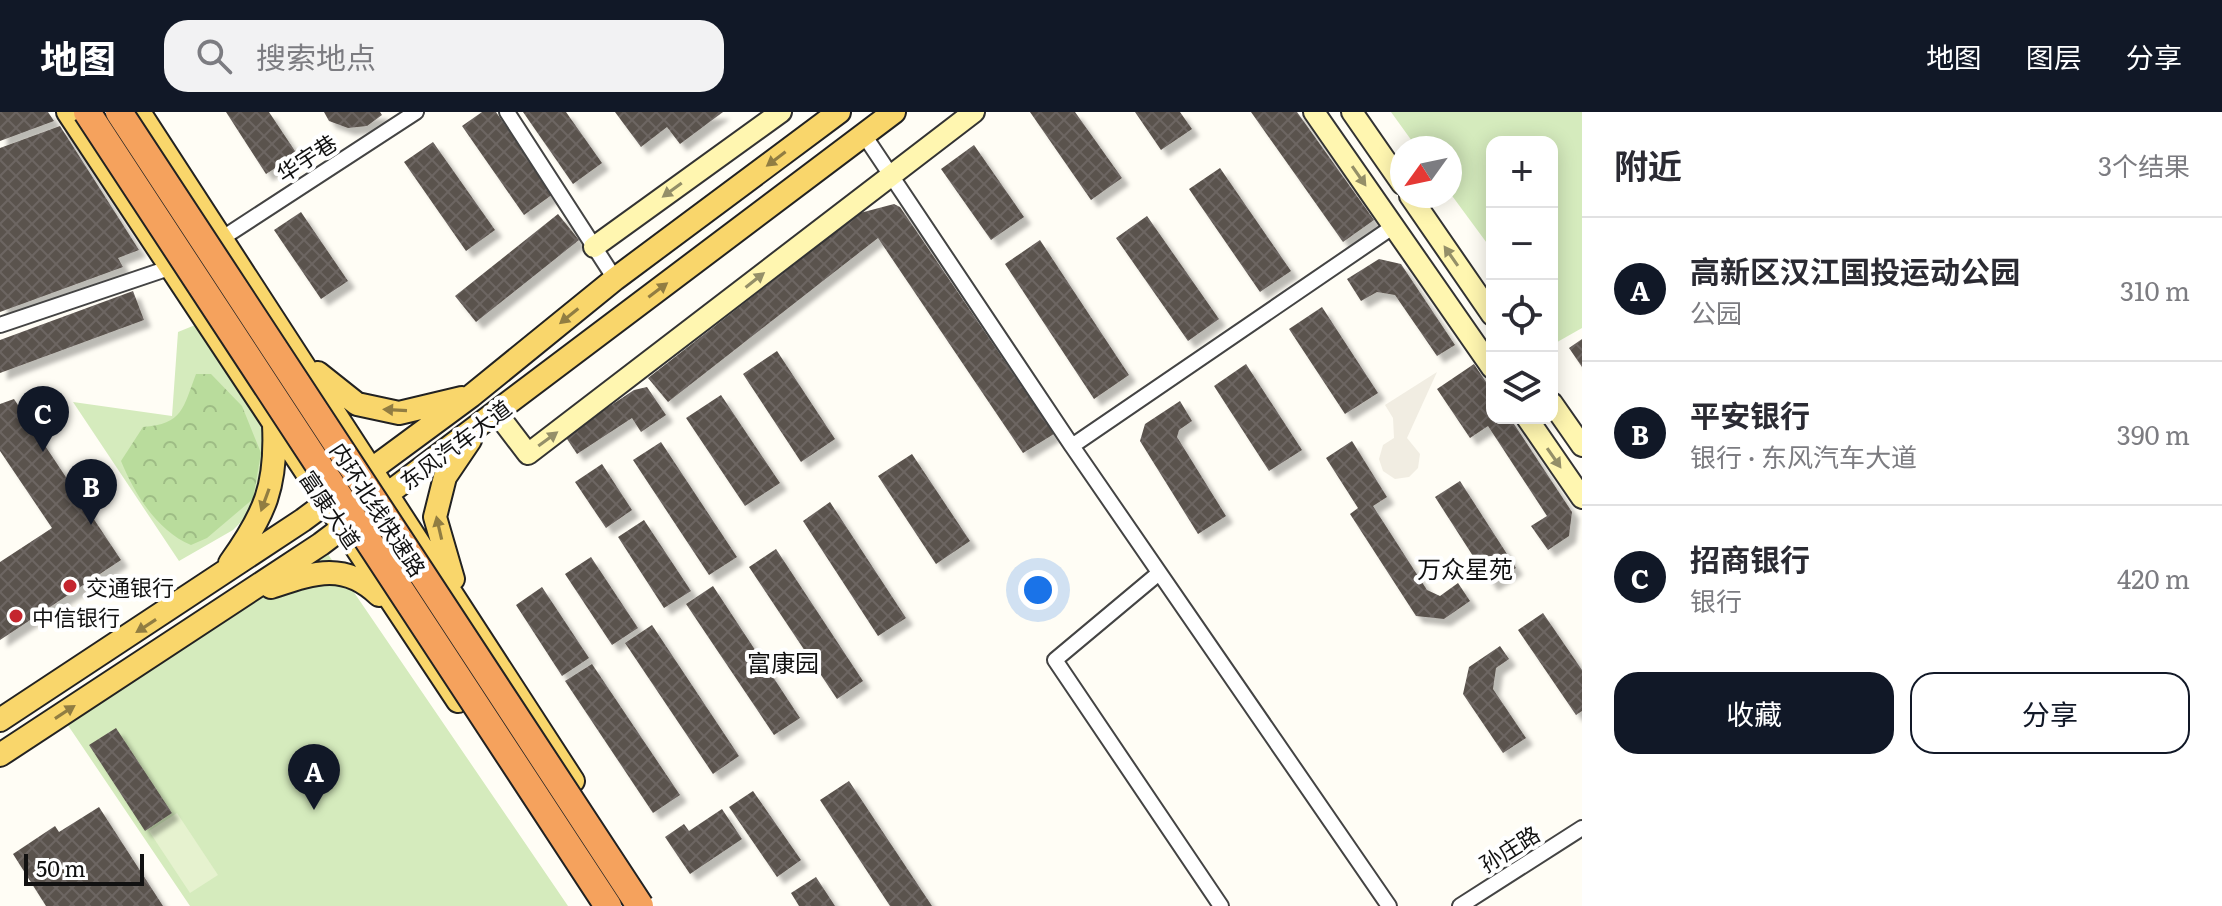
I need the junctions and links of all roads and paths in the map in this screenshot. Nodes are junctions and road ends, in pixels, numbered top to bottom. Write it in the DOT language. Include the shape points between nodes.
graph roads {
  1 [pos="68,112"];
  2 [pos="87,112"];
  3 [pos="119,112"];
  4 [pos="139,112"];
  5 [pos="416,112"];
  6 [pos="507,112"];
  7 [pos="781,112"];
  8 [pos="839,112"];
  9 [pos="894,112"];
  10 [pos="974,112"];
  11 [pos="1314,112"];
  12 [pos="1352,112"];
  13 [pos="864,135"];
  14 [pos="1390,167"];
  15 [pos="891,175"];
  16 [pos="1418,208"];
  17 [pos="1394,226"];
  18 [pos="221,239"];
  19 [pos="594,247"];
  20 [pos="169,268"];
  21 [pos="615,279"];
  22 [pos="1486,306"];
  23 [pos="0,325"];
  24 [pos="1486,359"];
  25 [pos="303,362"];
  26 [pos="471,396"];
  27 [pos="1558,412"];
  28 [pos="488,418"];
  29 [pos="274,424"];
  30 [pos="1531,424"];
  31 [pos="1072,446"];
  32 [pos="1582,446"];
  33 [pos="373,469"];
  34 [pos="389,494"];
  35 [pos="1582,498"];
  36 [pos="327,503"];
  37 [pos="344,528"];
  38 [pos="1159,573"];
  39 [pos="219,578"];
  40 [pos="244,596"];
  41 [pos="459,603"];
  42 [pos="405,620"];
  43 [pos="0,720"];
  44 [pos="0,755"];
  45 [pos="1582,828"];
  46 [pos="593,906"];
  47 [pos="608,906"];
  48 [pos="640,906"];
  49 [pos="654,906"];
  50 [pos="1221,906"];
  51 [pos="1389,906"];
  52 [pos="1460,906"];
  1 -- 20 [label="main road, 富康大道"];
  2 -- 47 [label="highway, 内环北线快速路, bridge"];
  3 -- 48 [label="highway, 内环北线快速路, bridge"];
  4 -- 18 [label="main road"];
  5 -- 18 [label="street, 华宇巷"];
  6 -- 19 [label="street"];
  7 -- 19 [label="street, one-way"];
  8 -- 21 [label="main road, 东风汽车大道, one-way"];
  9 -- 13 [label="main road, 东风汽车大道"];
  10 -- 15 [label="street"];
  11 -- 17 [label="street, one-way"];
  12 -- 14 [label="street"];
  13 -- 15 [label="street"];
  28 -- 13 [label="main road, 东风汽车大道, one-way"];
  28 -- 15 [label="street, one-way" via="528,454"];
  15 -- 31 [label="street"];
  22 -- 16 [label="street, one-way"];
  17 -- 24 [label="street"];
  17 -- 31 [label="street"];
  18 -- 25 [label="main road"];
  19 -- 21 [label="street"];
  20 -- 23 [label="street"];
  20 -- 29 [label="main road, 富康大道"];
  21 -- 26 [label="main road, 东风汽车大道, one-way"];
  26 -- 25 [label="main road, one-way" via="399,413 357,404"];
  25 -- 33 [label="main road"];
  26 -- 33 [label="main road, 东风汽车大道"];
  27 -- 32 [label="street"];
  28 -- 34 [label="main road, 东风汽车大道"];
  41 -- 28 [label="main road, one-way" via="435,517 445,477"];
  29 -- 36 [label="main road, 富康大道"];
  29 -- 39 [label="main road, one-way" via="276,468 264,507"];
  30 -- 35 [label="street, one-way"];
  31 -- 38 [label="street"];
  33 -- 34 [label="main road"];
  33 -- 36 [label="main road, 东风汽车大道"];
  34 -- 37 [label="main road, 东风汽车大道"];
  34 -- 41 [label="main road"];
  36 -- 37 [label="main road, 富康大道"];
  36 -- 39 [label="main road, 东风汽车大道"];
  37 -- 40 [label="main road, 东风汽车大道"];
  37 -- 42 [label="main road, 富康大道"];
  38 -- 50 [label="street" via="1055,660"];
  38 -- 51 [label="street"];
  39 -- 43 [label="main road, 东风汽车大道, one-way"];
  40 -- 42 [label="main road" via="319,571 361,578"];
  44 -- 40 [label="main road, 东风汽车大道, one-way"];
  41 -- 49 [label="main road"];
  42 -- 46 [label="main road, 富康大道"];
  45 -- 52 [label="street, 孙庄路"];
}
